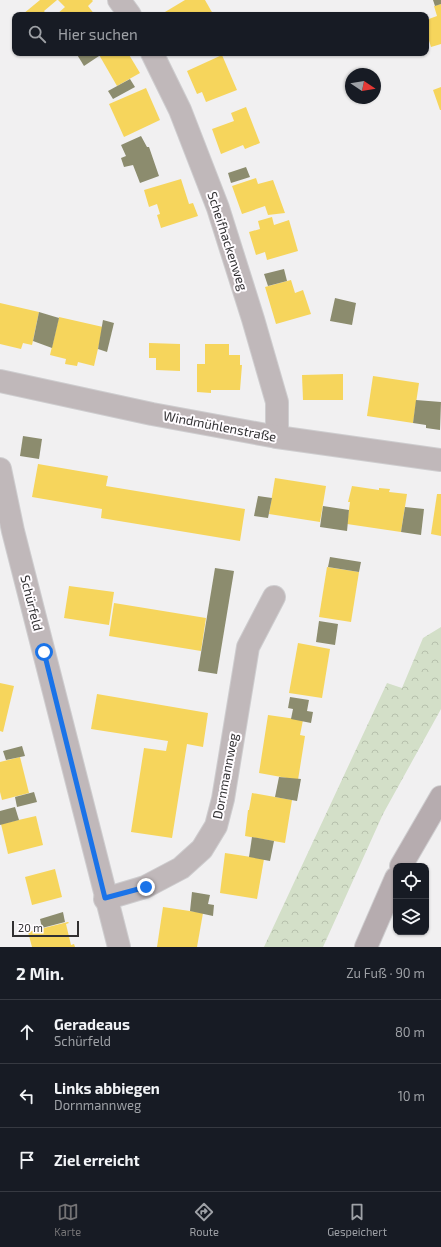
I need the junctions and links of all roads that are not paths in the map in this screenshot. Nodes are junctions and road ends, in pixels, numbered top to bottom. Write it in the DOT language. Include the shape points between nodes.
graph roads {
  1 [pos="119,0"];
  2 [pos="128,12"];
  3 [pos="153,56"];
  4 [pos="0,381"];
  5 [pos="277,437"];
  6 [pos="441,460"];
  7 [pos="0,468"];
  8 [pos="274,597"];
  9 [pos="441,797"];
  10 [pos="403,863"];
  11 [pos="393,885"];
  12 [pos="105,898"];
  13 [pos="118,947"];
  14 [pos="366,947"];
  1 -- 2 [label="street"];
  3 -- 5 [label="street, Scheifhackenweg" via="180,110 218,208 277,402"];
  4 -- 5 [label="street, Windmühlenstraße" via="152,414"];
  5 -- 6 [label="street, Windmühlenstraße"];
  7 -- 12 [label="street, Schürfeld" via="13,531"];
  8 -- 12 [label="street, Dornmannweg" via="248,647 223,799 216,826 202,850 181,868 146,887"];
  9 -- 10 [label="main road"];
  11 -- 14 [label="main road"];
  12 -- 13 [label="street, Schürfeld"];
}
